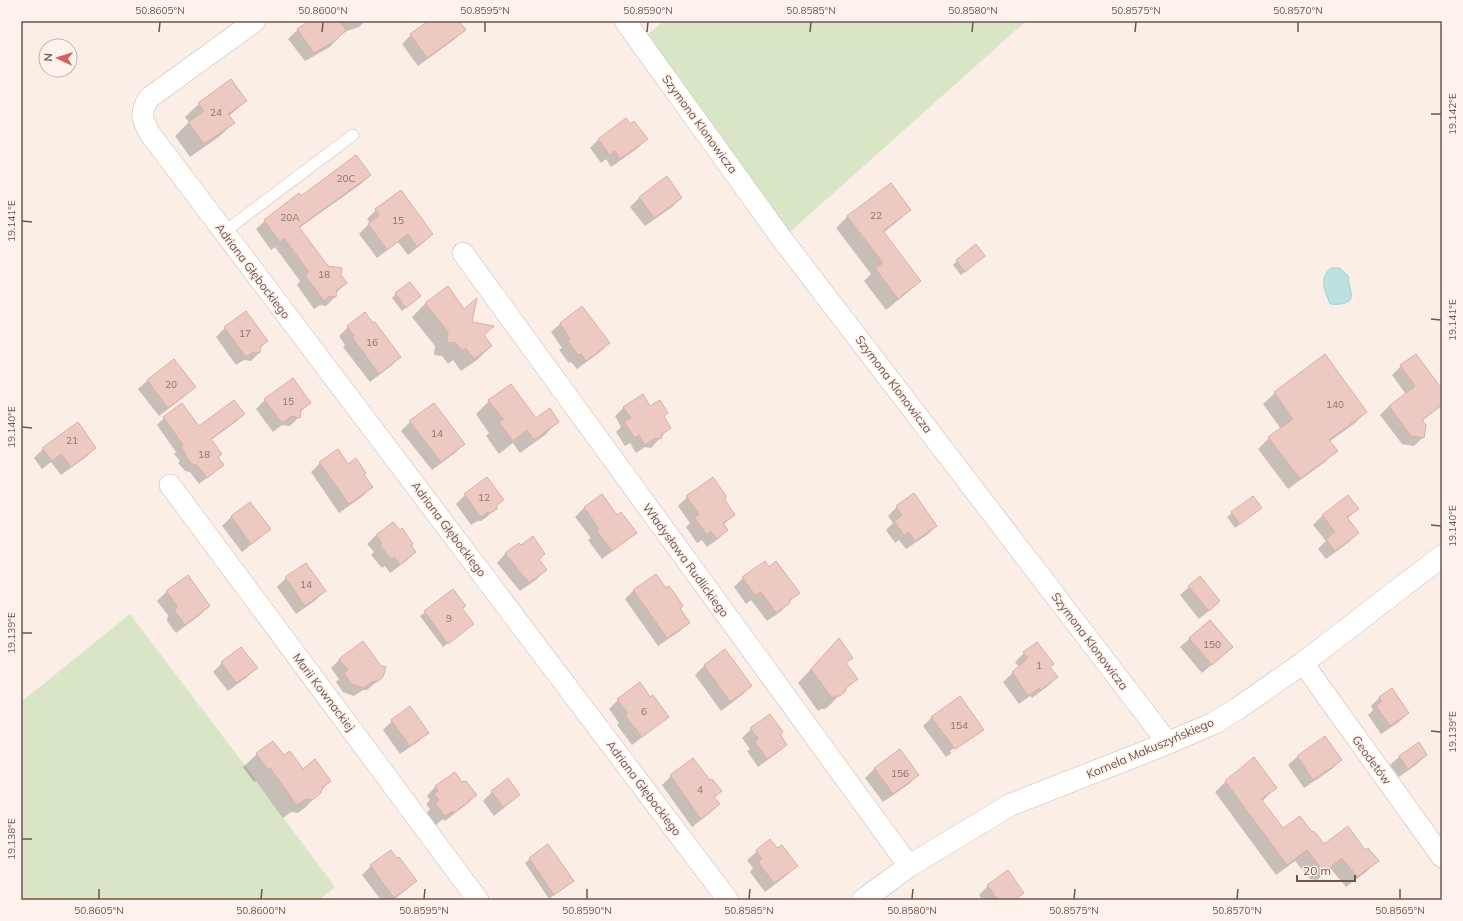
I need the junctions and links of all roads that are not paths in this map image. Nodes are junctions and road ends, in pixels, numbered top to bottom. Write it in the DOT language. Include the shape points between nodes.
graph roads {
  1 [pos="255,21"];
  2 [pos="625,21"];
  3 [pos="353,135"];
  4 [pos="224,232"];
  5 [pos="463,254"];
  6 [pos="170,484"];
  7 [pos="1442,556"];
  8 [pos="1303,663"];
  9 [pos="1168,743"];
  10 [pos="1442,857"];
  11 [pos="909,866"];
  12 [pos="478,900"];
  13 [pos="728,900"];
  14 [pos="863,900"];
  1 -- 4 [label="street, Adriana Głębockiego" via="149,98 143,108 143,121 151,135"];
  2 -- 9 [label="street, Szymona Klonowicza" via="782,239"];
  3 -- 4 [label="lane"];
  4 -- 13 [label="street, Adriana Głębockiego"];
  5 -- 11 [label="street, Władysława Rudlickiego"];
  6 -- 12 [label="street, Marii Kownackiej"];
  7 -- 8 [label="street, Kornela Makuszyńskiego"];
  8 -- 9 [label="street, Kornela Makuszyńskiego" via="1214,723"];
  8 -- 10 [label="street, Geodetów"];
  9 -- 11 [label="street, Kornela Makuszyńskiego" via="1010,805"];
  11 -- 14 [label="street, Kornela Makuszyńskiego"];
}
